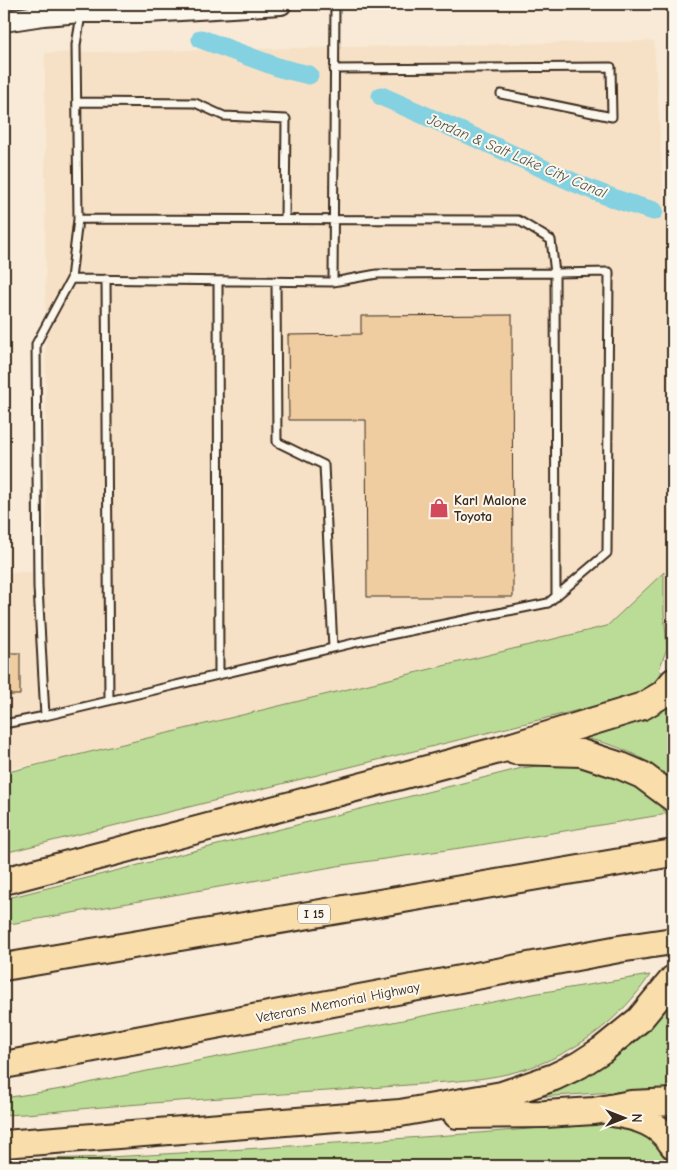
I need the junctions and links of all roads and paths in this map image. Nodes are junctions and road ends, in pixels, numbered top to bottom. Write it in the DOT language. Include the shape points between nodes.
graph roads {
  1 [pos="281,4"];
  2 [pos="335,4"];
  3 [pos="82,12"];
  4 [pos="4,21"];
  5 [pos="334,69"];
  6 [pos="501,94"];
  7 [pos="76,102"];
  8 [pos="78,219"];
  9 [pos="284,219"];
  10 [pos="333,219"];
  11 [pos="555,273"];
  12 [pos="71,278"];
  13 [pos="106,279"];
  14 [pos="218,281"];
  15 [pos="276,281"];
  16 [pos="333,282"];
  17 [pos="556,597"];
  18 [pos="333,648"];
  19 [pos="219,675"];
  20 [pos="673,682"];
  21 [pos="109,701"];
  22 [pos="45,716"];
  23 [pos="4,724"];
  24 [pos="499,750"];
  25 [pos="673,798"];
  26 [pos="673,853"];
  27 [pos="4,881"];
  28 [pos="673,941"];
  29 [pos="4,967"];
  30 [pos="673,980"];
  31 [pos="4,1065"];
  32 [pos="673,1102"];
  33 [pos="594,1111"];
  34 [pos="400,1113"];
  35 [pos="4,1144"];
  36 [pos="673,1145"];
  1 -- 3 [label="main road" via="147,12"];
  2 -- 5 [label="lane"];
  3 -- 4 [label="main road"];
  3 -- 7 [label="lane" via="76,45"];
  5 -- 6 [label="lane" via="611,67 612,117"];
  5 -- 10 [label="lane"];
  7 -- 8 [label="lane"];
  7 -- 9 [label="lane" via="195,104 224,116 286,119"];
  8 -- 9 [label="lane"];
  8 -- 12 [label="lane"];
  9 -- 10 [label="lane"];
  10 -- 11 [label="lane" via="518,220 551,240"];
  10 -- 16 [label="lane"];
  11 -- 16 [label="lane" via="377,274"];
  11 -- 17 [label="lane"];
  11 -- 17 [label="lane" via="609,272 607,553"];
  12 -- 13 [label="lane"];
  12 -- 22 [label="lane" via="36,344 38,587"];
  13 -- 14 [label="lane"];
  13 -- 21 [label="lane"];
  14 -- 15 [label="lane"];
  14 -- 19 [label="lane"];
  15 -- 16 [label="lane"];
  15 -- 18 [label="lane" via="277,442 324,466"];
  17 -- 18 [label="lane" via="548,603"];
  18 -- 19 [label="lane"];
  19 -- 21 [label="lane"];
  20 -- 24 [label="highway" via="663,694 643,706"];
  21 -- 22 [label="lane"];
  22 -- 23 [label="lane"];
  24 -- 25 [label="highway" via="581,753 642,775"];
  24 -- 27 [label="highway"];
  26 -- 29 [label="highway, I 15"];
  28 -- 31 [label="highway, Veterans Memorial Highway"];
  30 -- 34 [label="highway" via="621,1036 571,1069 502,1095"];
  32 -- 33 [label="highway" via="631,1104"];
  33 -- 34 [label="highway" via="497,1115"];
  33 -- 36 [label="highway" via="642,1119 661,1130"];
  34 -- 35 [label="highway"];
}
